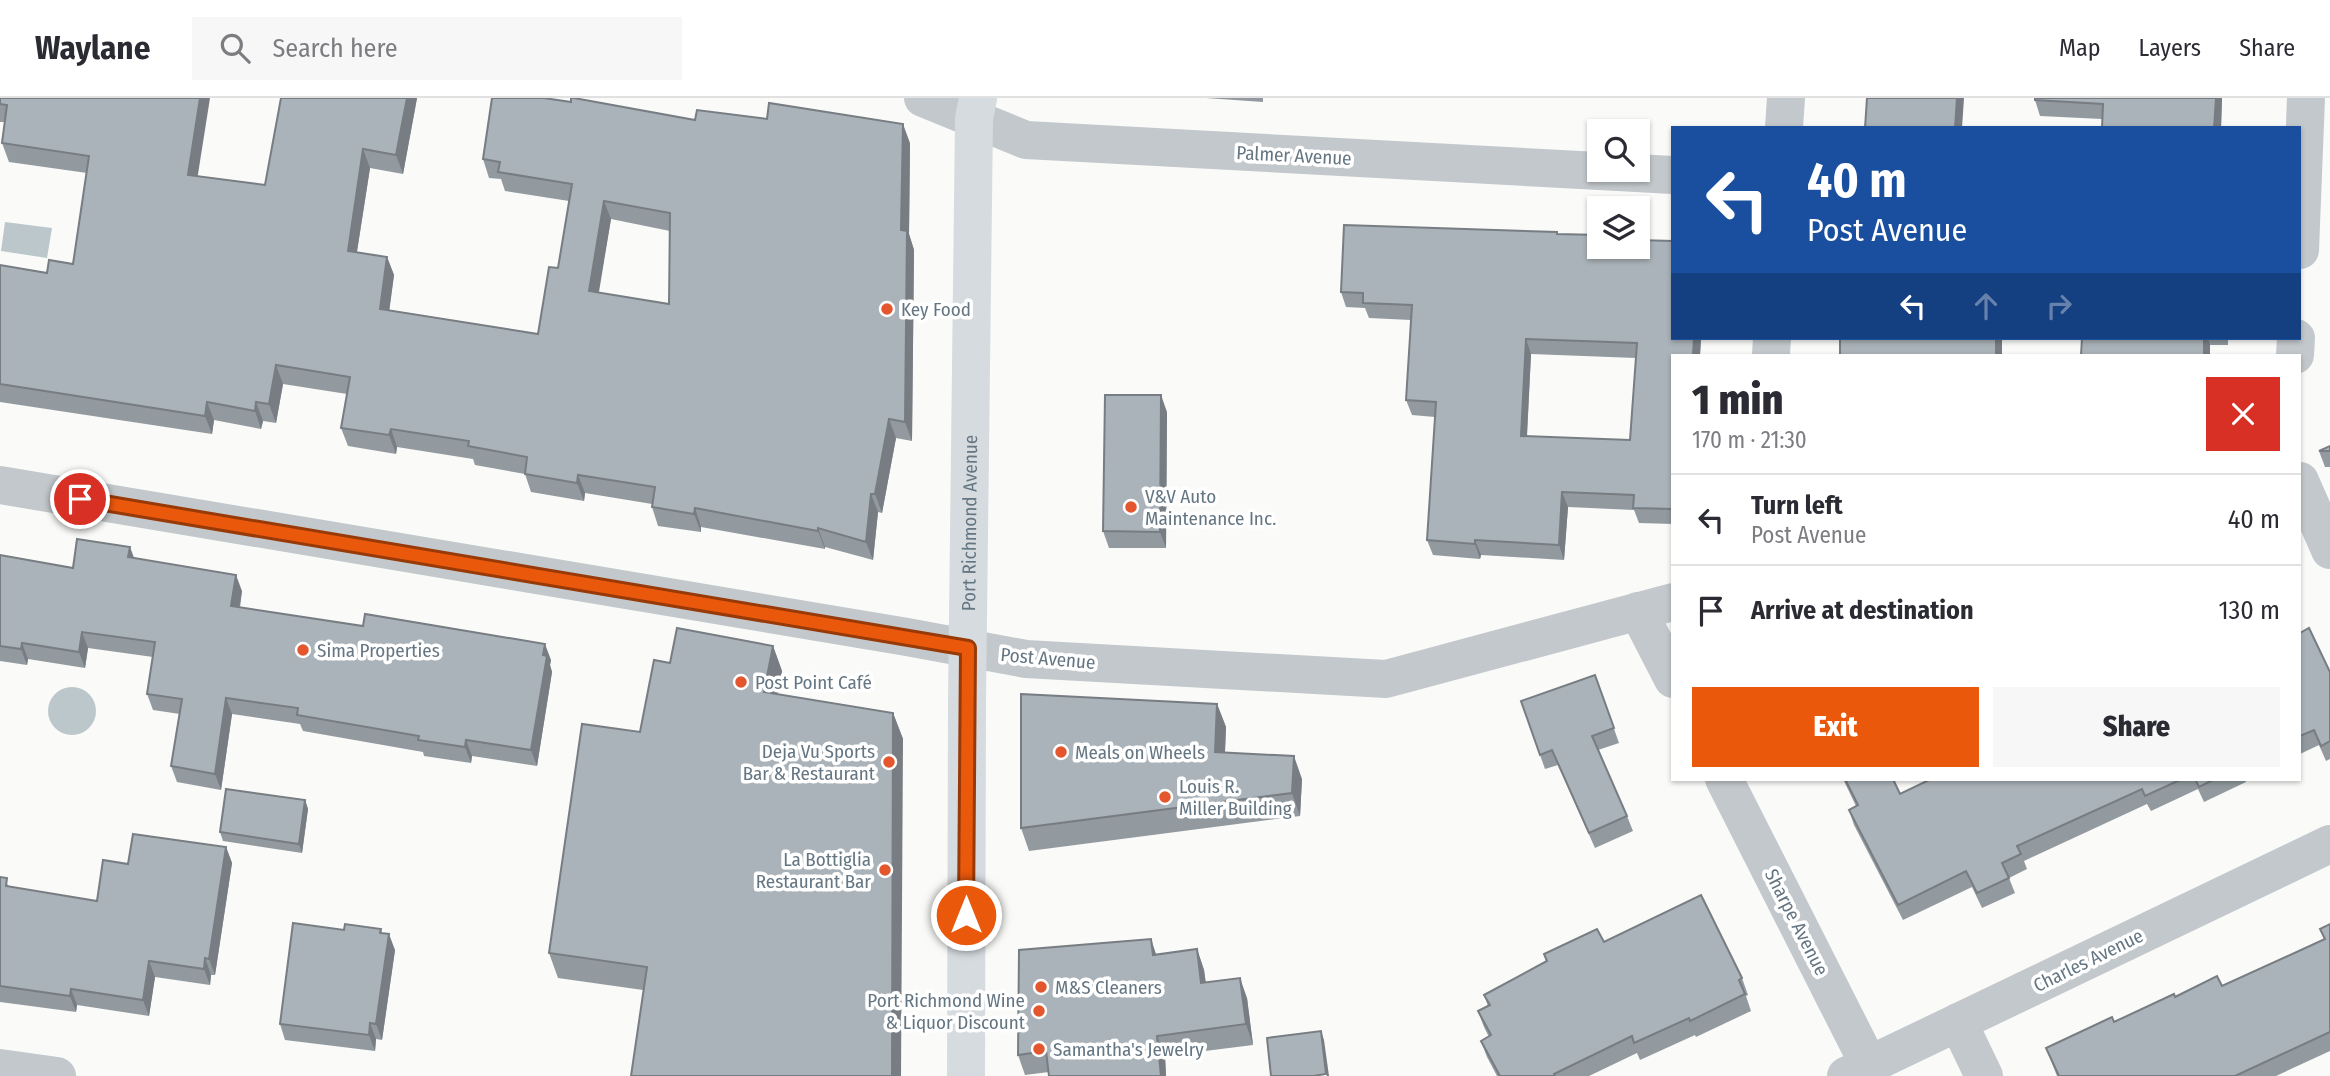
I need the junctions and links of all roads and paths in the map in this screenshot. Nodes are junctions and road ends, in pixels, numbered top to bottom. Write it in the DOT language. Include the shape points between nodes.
graph roads {
  1 [pos="923,98"];
  2 [pos="1786,98"];
  3 [pos="2306,98"];
  4 [pos="976,108"];
  5 [pos="1784,126"];
  6 [pos="1671,175"];
  7 [pos="2301,225"];
  8 [pos="2301,483"];
  9 [pos="0,485"];
  10 [pos="2330,550"];
  11 [pos="1656,606"];
  12 [pos="968,648"];
  13 [pos="1671,670"];
  14 [pos="1725,781"];
  15 [pos="2330,844"];
  16 [pos="1958,1022"];
  17 [pos="0,1068"];
  18 [pos="1858,1071"];
  19 [pos="57,1076"];
  20 [pos="966,1076"];
  21 [pos="1984,1076"];
  1 -- 4 [label="street, Palmer Avenue"];
  2 -- 5 [label="street"];
  3 -- 7 [label="street"];
  4 -- 6 [label="street, Palmer Avenue" via="1026,140"];
  4 -- 12 [label="street, Port Richmond Avenue"];
  8 -- 10 [label="street"];
  9 -- 12 [label="street, Post Avenue"];
  11 -- 12 [label="street, Post Avenue" via="1386,679 1027,659"];
  11 -- 13 [label="street"];
  12 -- 20 [label="street, Port Richmond Avenue"];
  14 -- 18 [label="street, Sharpe Avenue"];
  15 -- 16 [label="street, Charles Avenue"];
  16 -- 18 [label="street, Charles Avenue"];
  16 -- 21 [label="street"];
  17 -- 19 [label="street"];
}
